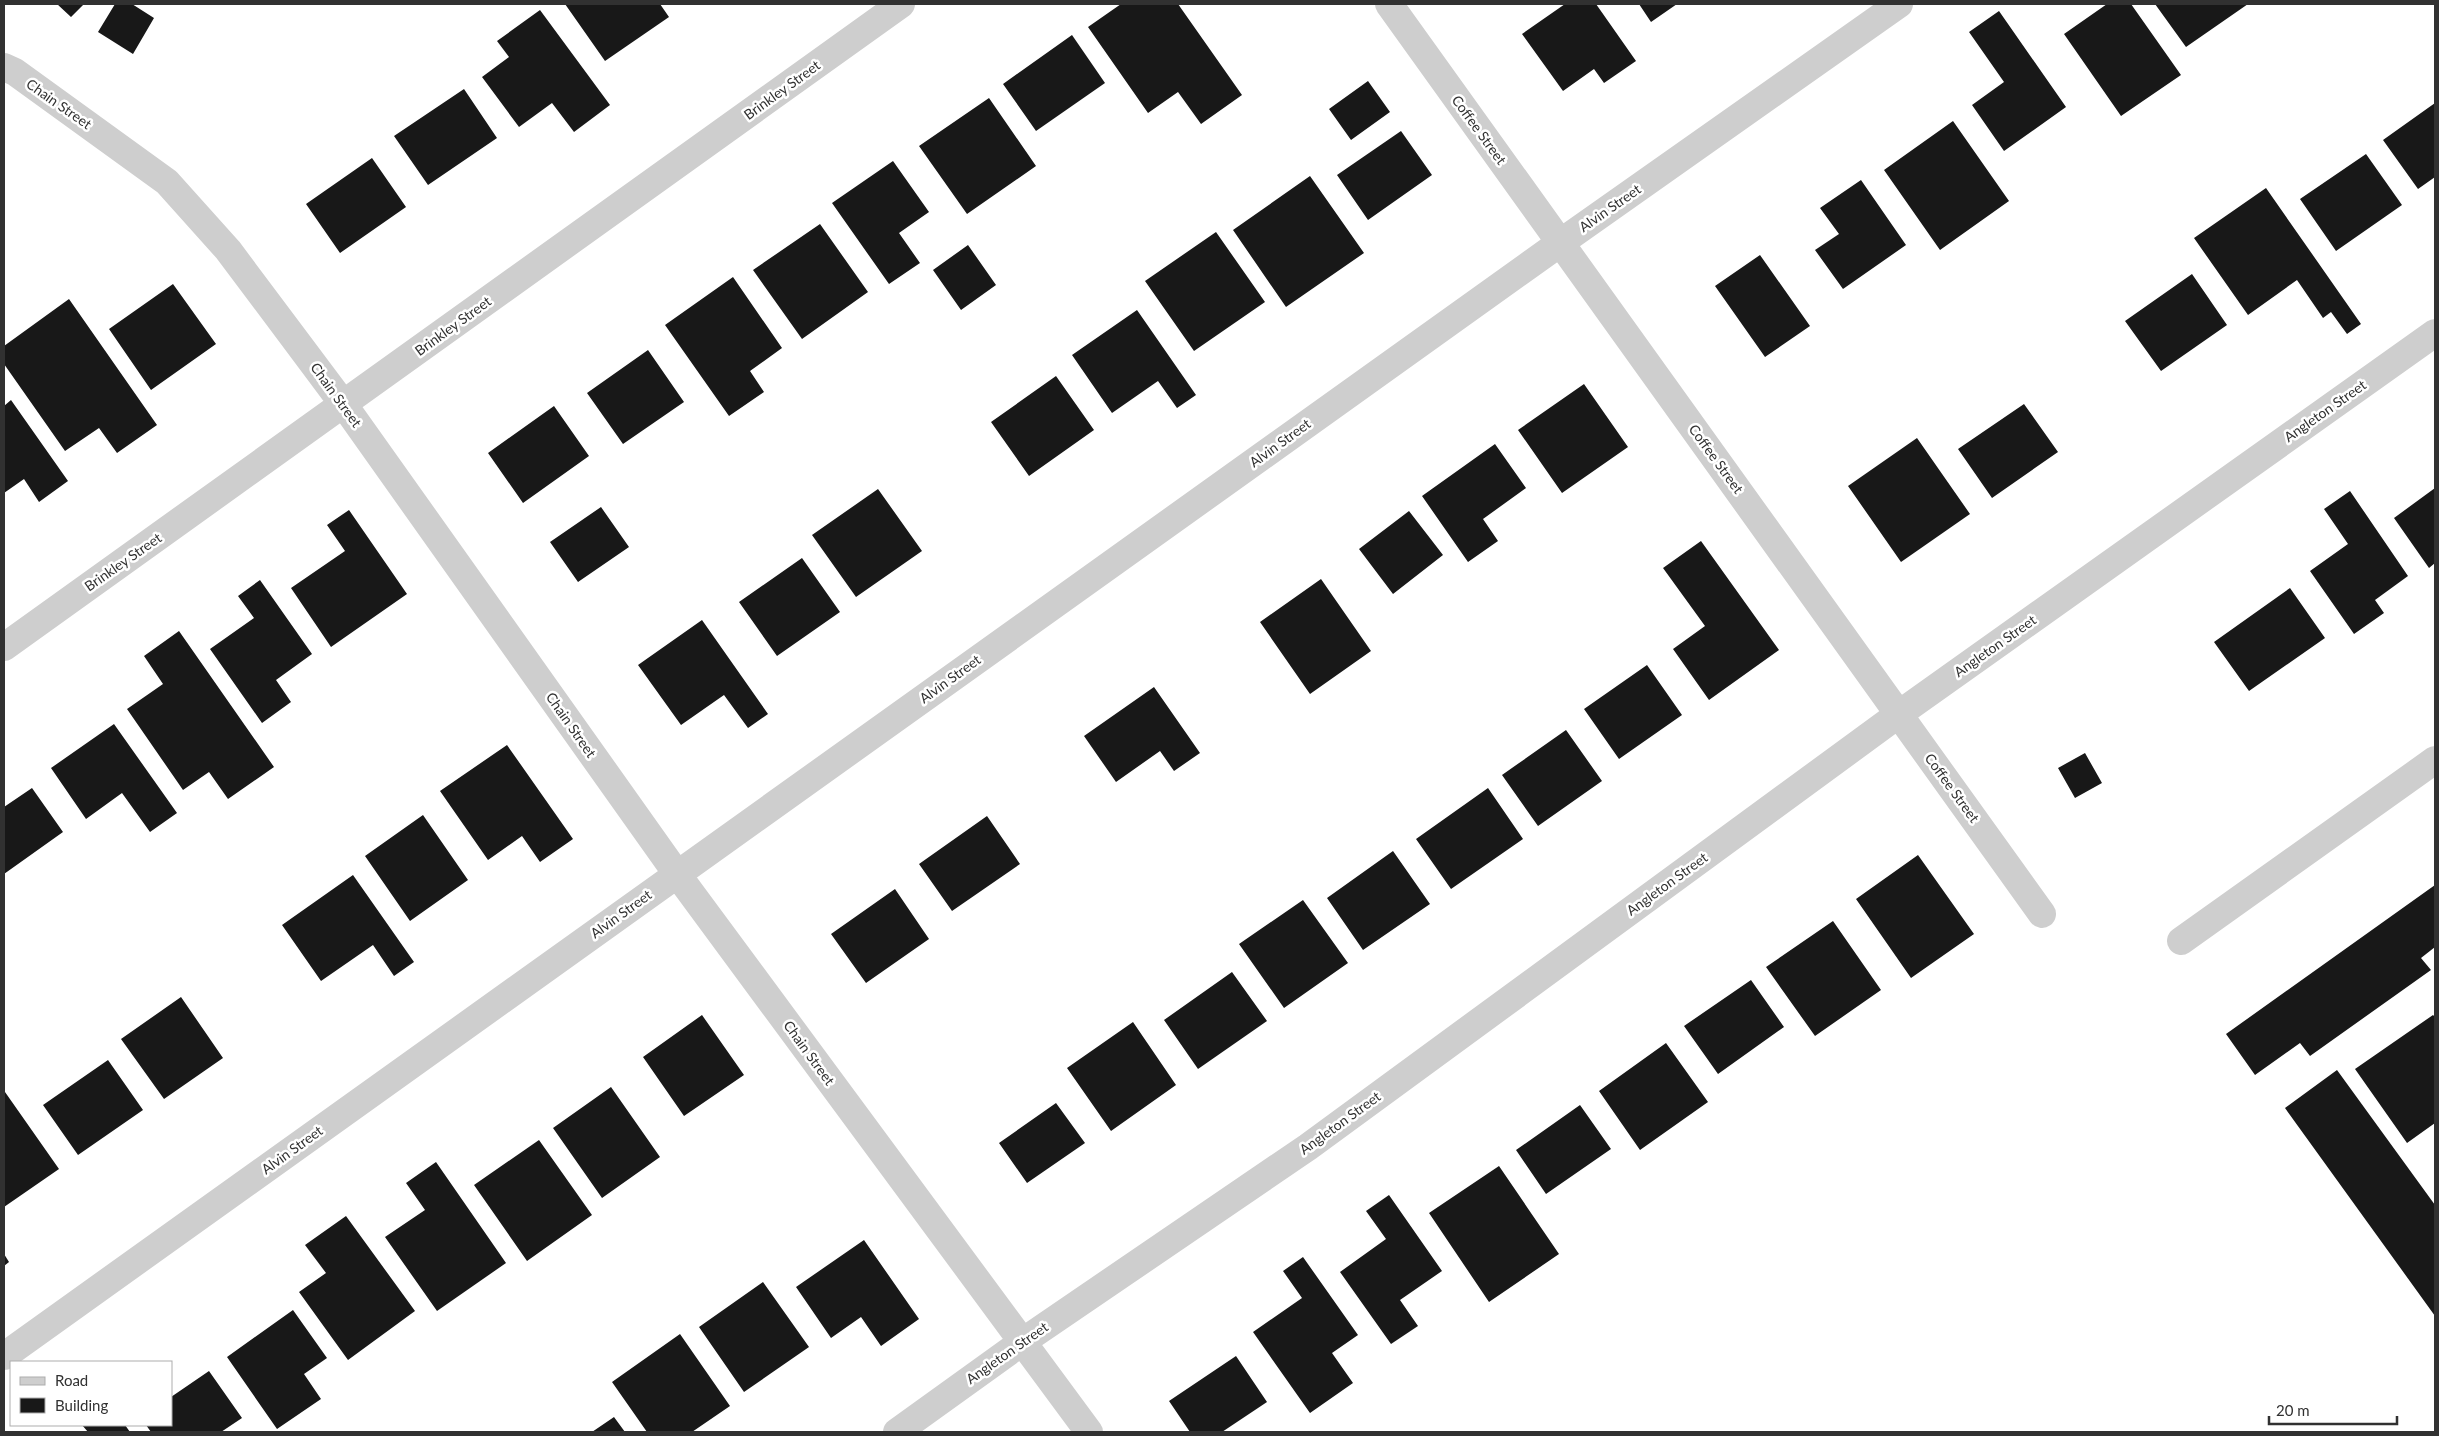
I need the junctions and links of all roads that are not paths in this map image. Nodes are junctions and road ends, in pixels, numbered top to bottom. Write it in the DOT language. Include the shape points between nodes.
graph roads {
  1 [pos="901,4"];
  2 [pos="1389,4"];
  3 [pos="1899,4"];
  4 [pos="4,67"];
  5 [pos="1560,243"];
  6 [pos="2435,333"];
  7 [pos="344,404"];
  8 [pos="4,647"];
  9 [pos="1899,714"];
  10 [pos="2435,760"];
  11 [pos="677,874"];
  12 [pos="2042,914"];
  13 [pos="2181,941"];
  14 [pos="1022,1342"];
  15 [pos="4,1356"];
  16 [pos="897,1432"];
  17 [pos="1088,1432"];
  1 -- 7 [label="street, Brinkley Street"];
  2 -- 5 [label="street, Coffee Street"];
  3 -- 5 [label="street, Alvin Street"];
  4 -- 7 [label="street, Chain Street" via="167,182 228,250"];
  5 -- 9 [label="street, Coffee Street"];
  5 -- 11 [label="street, Alvin Street"];
  6 -- 9 [label="street, Angleton Street"];
  7 -- 8 [label="street, Brinkley Street"];
  7 -- 11 [label="street, Chain Street"];
  9 -- 12 [label="street, Coffee Street"];
  9 -- 14 [label="street, Angleton Street" via="1308,1147"];
  10 -- 13 [label="street"];
  11 -- 14 [label="street, Chain Street"];
  11 -- 15 [label="street, Alvin Street"];
  14 -- 16 [label="street, Angleton Street"];
  14 -- 17 [label="street, Chain Street"];
}
